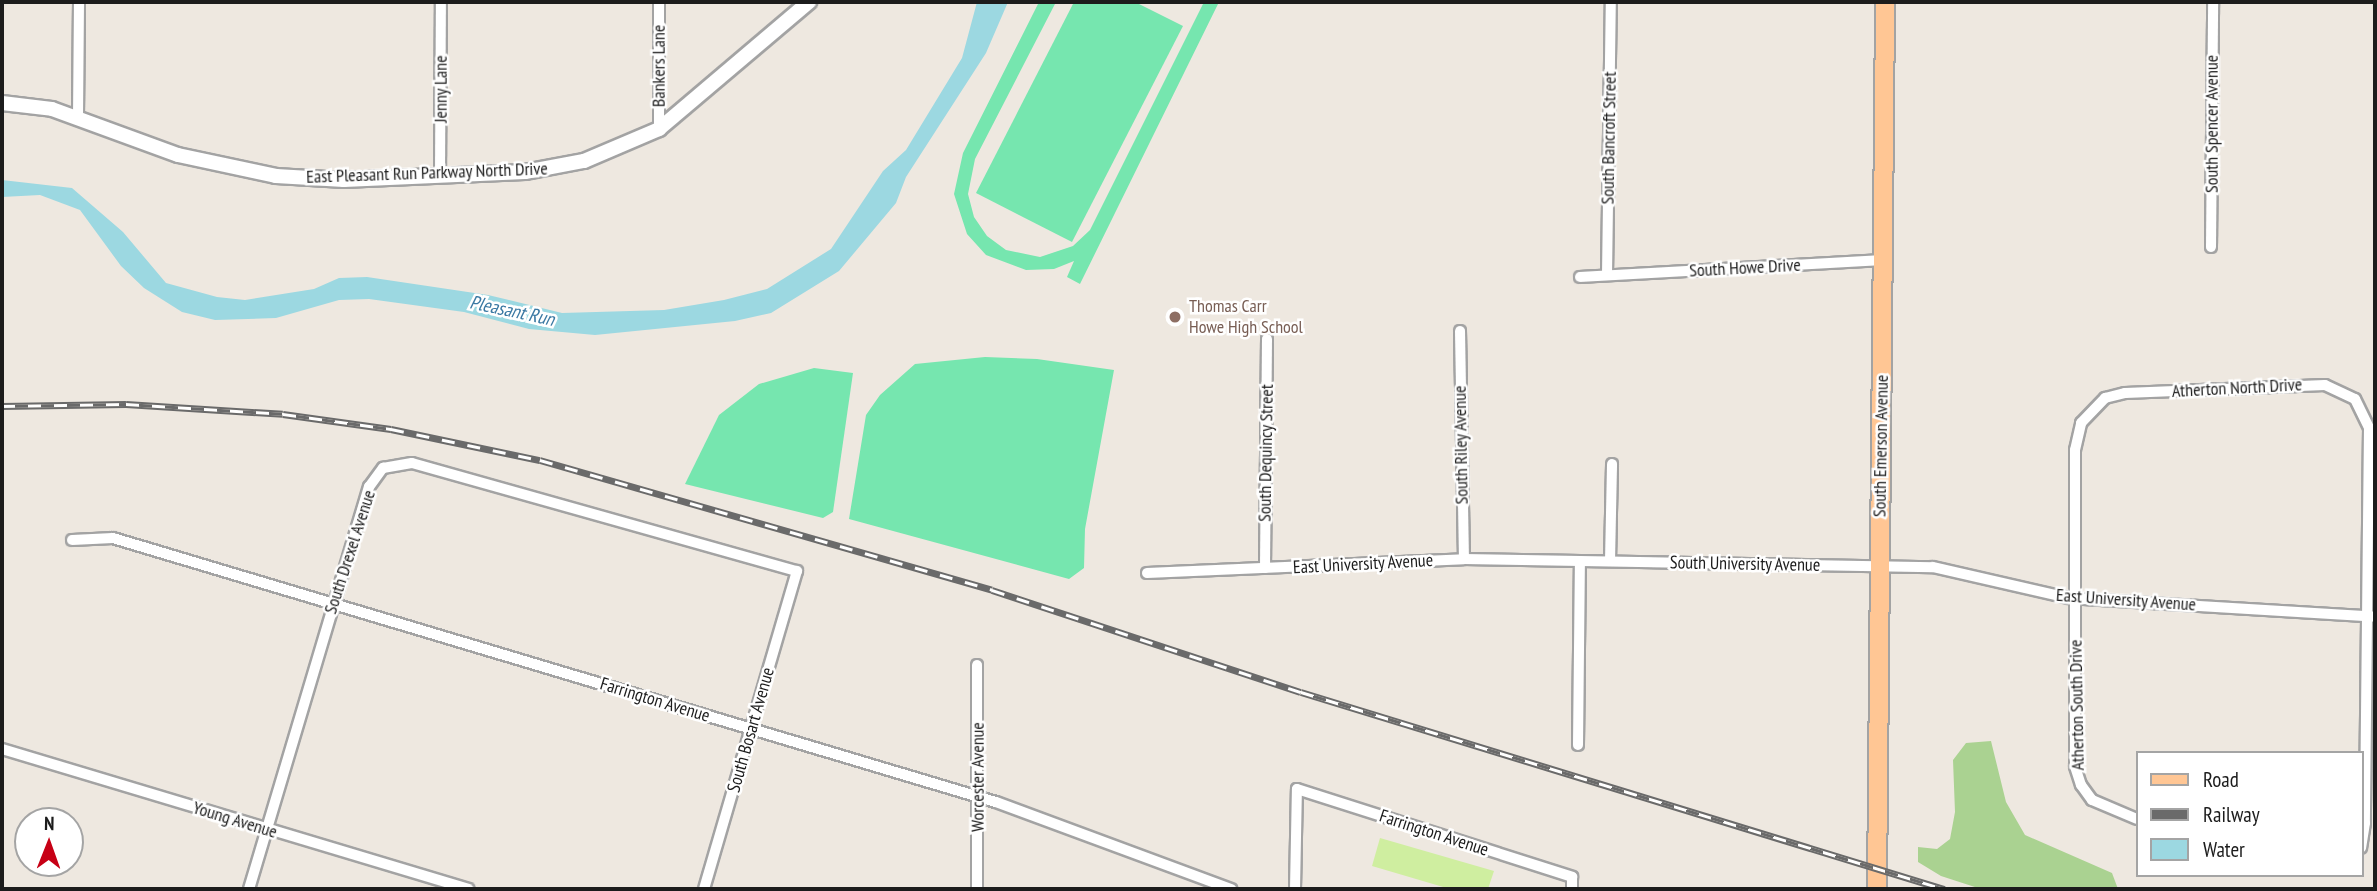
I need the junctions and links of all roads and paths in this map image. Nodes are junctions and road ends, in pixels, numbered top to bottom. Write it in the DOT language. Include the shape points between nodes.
graph roads {
  1 [pos="79,2"];
  2 [pos="441,2"];
  3 [pos="659,2"];
  4 [pos="809,2"];
  5 [pos="1611,2"];
  6 [pos="1885,2"];
  7 [pos="2213,2"];
  8 [pos="2,103"];
  9 [pos="78,117"];
  10 [pos="659,129"];
  11 [pos="440,176"];
  12 [pos="2211,247"];
  13 [pos="1882,260"];
  14 [pos="1608,275"];
  15 [pos="1580,277"];
  16 [pos="1460,331"];
  17 [pos="1268,339"];
  18 [pos="1612,464"];
  19 [pos="72,540"];
  20 [pos="1464,559"];
  21 [pos="1580,561"];
  22 [pos="1610,561"];
  23 [pos="1880,566"];
  24 [pos="1265,568"];
  25 [pos="797,570"];
  26 [pos="1147,573"];
  27 [pos="2075,598"];
  28 [pos="333,603"];
  29 [pos="2372,617"];
  30 [pos="977,665"];
  31 [pos="751,729"];
  32 [pos="1578,745"];
  33 [pos="2,750"];
  34 [pos="978,797"];
  35 [pos="2136,819"];
  36 [pos="267,829"];
  37 [pos="2363,836"];
  38 [pos="1572,883"];
  39 [pos="249,889"];
  40 [pos="468,889"];
  41 [pos="704,889"];
  42 [pos="978,889"];
  43 [pos="1231,889"];
  44 [pos="1295,889"];
  45 [pos="1877,889"];
  1 -- 9 [label="street"];
  2 -- 11 [label="street, Jenny Lane"];
  3 -- 10 [label="street, Bankers Lane"];
  4 -- 10 [label="street, East Pleasant Run Parkway North Drive"];
  5 -- 14 [label="street, South Bancroft Street"];
  6 -- 13 [label="main road, South Emerson Avenue"];
  7 -- 12 [label="street, South Spencer Avenue"];
  8 -- 9 [label="street, East Pleasant Run Parkway North Drive"];
  9 -- 11 [label="street, East Pleasant Run Parkway North Drive" via="178,155 256,173 330,180"];
  10 -- 11 [label="street, East Pleasant Run Parkway North Drive" via="565,166"];
  13 -- 14 [label="street, South Howe Drive"];
  13 -- 23 [label="main road, South Emerson Avenue"];
  14 -- 15 [label="street, South Howe Drive"];
  16 -- 20 [label="street, South Riley Avenue"];
  17 -- 24 [label="street, South Dequincy Street"];
  18 -- 22 [label="street"];
  19 -- 28 [label="street, Farrington Avenue" via="113,538"];
  20 -- 21 [label="street, East University Avenue"];
  20 -- 24 [label="street, East University Avenue"];
  21 -- 22 [label="street, South University Avenue"];
  21 -- 32 [label="street"];
  22 -- 23 [label="street, South University Avenue"];
  23 -- 27 [label="street, East University Avenue" via="1953,568 2042,594"];
  23 -- 45 [label="main road, South Emerson Avenue"];
  24 -- 26 [label="street, East University Avenue"];
  25 -- 28 [label="street, South Drexel Avenue" via="412,463 383,468 374,478"];
  25 -- 31 [label="street, South Bosart Avenue"];
  27 -- 29 [label="street, East University Avenue"];
  27 -- 29 [label="street, Atherton North Drive" via="2076,443 2089,411 2105,398 2132,393 2325,385 2354,399 2370,428"];
  27 -- 35 [label="street, Atherton South Drive" via="2078,778 2092,800"];
  28 -- 31 [label="street, Farrington Avenue"];
  28 -- 36 [label="street, South Drexel Avenue"];
  29 -- 37 [label="street"];
  30 -- 34 [label="street, Worcester Avenue"];
  31 -- 34 [label="street, Farrington Avenue"];
  31 -- 41 [label="street, South Bosart Avenue"];
  33 -- 36 [label="street, Young Avenue"];
  34 -- 42 [label="street, Worcester Avenue"];
  34 -- 43 [label="street, Farrington Avenue"];
  36 -- 39 [label="street, South Drexel Avenue"];
  36 -- 40 [label="street, Young Avenue"];
  38 -- 44 [label="street, Farrington Avenue" via="1297,789"];
}
